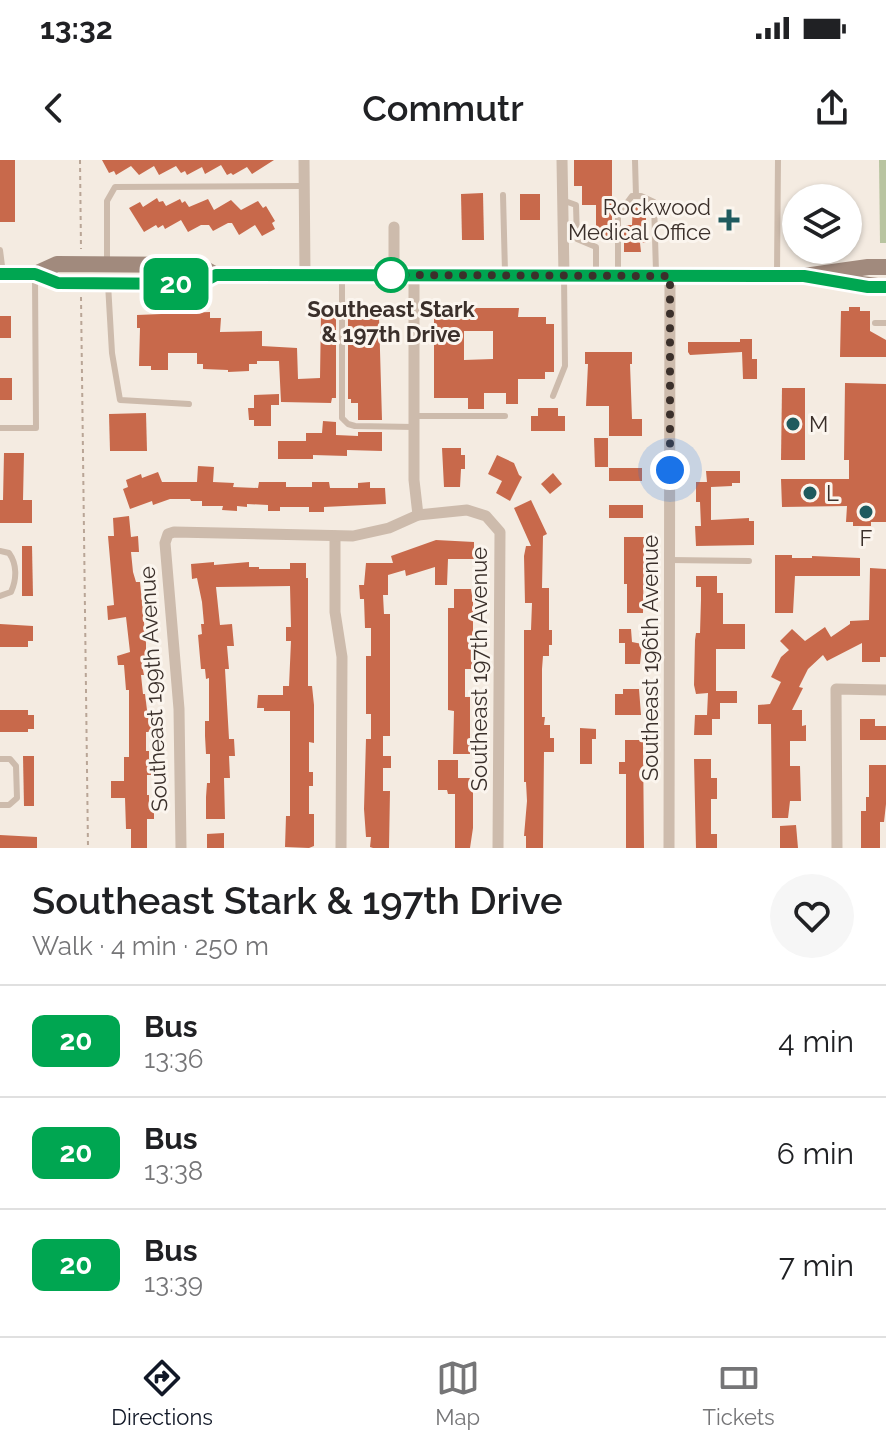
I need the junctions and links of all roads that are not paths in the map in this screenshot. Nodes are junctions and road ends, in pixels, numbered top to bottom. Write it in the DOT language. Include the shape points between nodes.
graph roads {
  1 [pos="304,160"];
  2 [pos="562,160"];
  3 [pos="635,160"];
  4 [pos="778,160"];
  5 [pos="304,186"];
  6 [pos="503,195"];
  7 [pos="636,196"];
  8 [pos="562,200"];
  9 [pos="394,227"];
  10 [pos="0,250"];
  11 [pos="107,264"];
  12 [pos="886,267"];
  13 [pos="2,274"];
  14 [pos="35,274"];
  15 [pos="216,275"];
  16 [pos="305,275"];
  17 [pos="342,275"];
  18 [pos="394,275"];
  19 [pos="414,275"];
  20 [pos="505,276"];
  21 [pos="564,276"];
  22 [pos="596,276"];
  23 [pos="618,276"];
  24 [pos="663,276"];
  25 [pos="777,276"];
  26 [pos="804,276"];
  27 [pos="108,284"];
  28 [pos="886,287"];
  29 [pos="875,323"];
  30 [pos="886,323"];
  31 [pos="553,396"];
  32 [pos="189,404"];
  33 [pos="505,416"];
  34 [pos="414,422"];
  35 [pos="0,428"];
  36 [pos="418,515"];
  37 [pos="335,536"];
  38 [pos="0,551"];
  39 [pos="670,560"];
  40 [pos="749,561"];
  41 [pos="0,596"];
  42 [pos="886,690"];
  43 [pos="0,759"];
  44 [pos="0,805"];
  45 [pos="181,848"];
  46 [pos="341,848"];
  47 [pos="498,848"];
  48 [pos="669,848"];
  49 [pos="837,848"];
  1 -- 5 [label="street"];
  2 -- 8 [label="street"];
  3 -- 7 [label="lane"];
  4 -- 25 [label="lane"];
  5 -- 11 [label="lane" via="115,187 107,201"];
  5 -- 16 [label="street"];
  6 -- 20 [label="lane"];
  7 -- 23 [label="lane" via="618,215"];
  7 -- 24 [label="lane" via="654,202"];
  8 -- 21 [label="street"];
  8 -- 22 [label="lane" via="576,205 577,239 596,247"];
  9 -- 18 [label="street"];
  10 -- 13 [label="lane"];
  11 -- 14 [label="main road" via="57,264"];
  11 -- 15 [label="main road" via="198,265"];
  12 -- 26 [label="main road"];
  13 -- 14 [label="main road"];
  14 -- 27 [label="main road" via="58,283"];
  14 -- 35 [label="lane" via="36,428"];
  15 -- 16 [label="main road"];
  15 -- 27 [label="main road" via="199,284"];
  16 -- 17 [label="main road"];
  17 -- 18 [label="main road"];
  17 -- 34 [label="lane" via="342,418 355,426"];
  18 -- 19 [label="main road"];
  19 -- 20 [label="main road"];
  19 -- 34 [label="street"];
  20 -- 21 [label="main road"];
  21 -- 22 [label="main road"];
  21 -- 31 [label="lane" via="565,366"];
  22 -- 23 [label="main road"];
  23 -- 24 [label="main road"];
  24 -- 25 [label="main road"];
  24 -- 39 [label="street, Southeast 196th Avenue"];
  25 -- 26 [label="main road"];
  26 -- 28 [label="main road"];
  27 -- 32 [label="lane" via="120,400"];
  29 -- 30 [label="lane"];
  33 -- 34 [label="lane"];
  34 -- 36 [label="street"];
  36 -- 37 [label="street" via="368,534"];
  36 -- 47 [label="street, Southeast 197th Avenue" via="476,512 500,532"];
  37 -- 45 [label="street, Southeast 199th Avenue" via="168,534"];
  37 -- 46 [label="street" via="335,612 342,657"];
  38 -- 41 [label="lane" via="9,553 15,572 11,592"];
  39 -- 40 [label="lane"];
  39 -- 48 [label="street, Southeast 196th Avenue"];
  42 -- 49 [label="street" via="836,689"];
  43 -- 44 [label="lane" via="10,759 16,766 17,798"];
}
